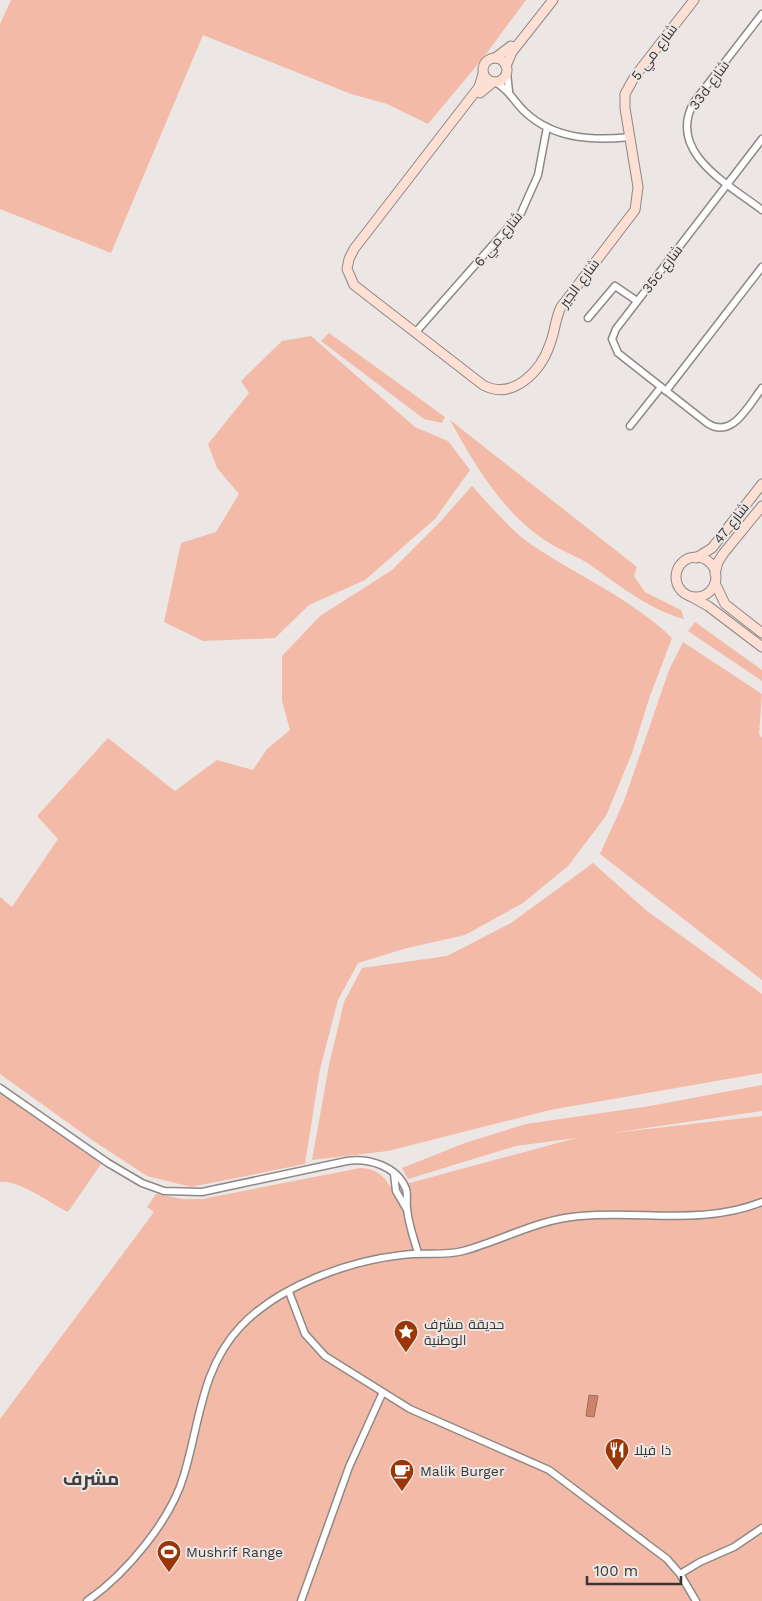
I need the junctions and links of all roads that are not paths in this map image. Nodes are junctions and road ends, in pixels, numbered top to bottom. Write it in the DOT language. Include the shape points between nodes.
graph roads {
  1 [pos="546,0"];
  2 [pos="552,0"];
  3 [pos="694,0"];
  4 [pos="762,14"];
  5 [pos="495,58"];
  6 [pos="507,70"];
  7 [pos="483,74"];
  8 [pos="494,82"];
  9 [pos="509,92"];
  10 [pos="547,127"];
  11 [pos="630,137"];
  12 [pos="762,140"];
  13 [pos="727,184"];
  14 [pos="762,210"];
  15 [pos="762,267"];
  16 [pos="359,289"];
  17 [pos="637,302"];
  18 [pos="588,318"];
  19 [pos="415,333"];
  20 [pos="762,388"];
  21 [pos="663,389"];
  22 [pos="630,426"];
  23 [pos="762,484"];
  24 [pos="762,506"];
  25 [pos="762,518"];
  26 [pos="752,519"];
  27 [pos="696,558"];
  28 [pos="715,580"];
  29 [pos="692,597"];
  30 [pos="762,633"];
  31 [pos="762,648"];
  32 [pos="0,1088"];
  33 [pos="762,1202"];
  34 [pos="418,1253"];
  35 [pos="289,1292"];
  36 [pos="382,1394"];
  37 [pos="762,1528"];
  38 [pos="680,1574"];
  39 [pos="87,1601"];
  40 [pos="301,1601"];
  41 [pos="696,1601"];
  1 -- 5 [label="street" via="507,50"];
  2 -- 6 [label="street" via="512,52"];
  3 -- 11 [label="street, شارع مي 5" via="628,88 625,108"];
  4 -- 13 [label="street, 33d شارع" via="689,110 686,119 686,138 694,154"];
  5 -- 6 [label="street" via="503,62"];
  5 -- 7 [label="street" via="484,64"];
  6 -- 8 [label="street" via="501,81"];
  6 -- 9 [label="street"];
  7 -- 8 [label="street"];
  7 -- 16 [label="street, شارع الجير" via="478,87 351,253 348,273"];
  8 -- 9 [label="street"];
  8 -- 16 [label="street" via="483,89 356,255 353,272"];
  9 -- 10 [label="street" via="523,110"];
  10 -- 11 [label="street" via="562,134 590,139"];
  10 -- 19 [label="street, شارع مي 6" via="538,175 521,213"];
  11 -- 19 [label="street, شارع الجير" via="638,193 635,210 561,307 547,353 525,381 505,390 490,389"];
  12 -- 13 [label="street, 35c شارع"];
  13 -- 14 [label="street, 33d شارع"];
  13 -- 17 [label="street, 35c شارع"];
  15 -- 21 [label="street"];
  16 -- 19 [label="street, شارع الجير"];
  17 -- 18 [label="street" via="614,286"];
  17 -- 21 [label="street, 35c شارع" via="616,329 612,344 618,354"];
  20 -- 21 [label="street" via="734,423 720,428 707,423"];
  21 -- 22 [label="street"];
  23 -- 27 [label="street, شارع 47" via="712,548"];
  24 -- 26 [label="street, شارع 47"];
  25 -- 26 [label="street"];
  26 -- 28 [label="street, شارع 47" via="723,554"];
  27 -- 28 [label="street" via="711,565"];
  27 -- 29 [label="street" via="680,565 676,575 682,591"];
  28 -- 29 [label="street" via="708,593"];
  28 -- 30 [label="street" via="726,604"];
  29 -- 31 [label="street"];
  32 -- 34 [label="street" via="108,1163 142,1183 164,1190 202,1192 357,1160 376,1163 394,1174 406,1188 407,1208"];
  33 -- 34 [label="street" via="691,1217 569,1217 461,1251"];
  34 -- 35 [label="street" via="352,1265"];
  35 -- 36 [label="street" via="301,1326 318,1350"];
  35 -- 39 [label="street" via="250,1318 222,1350 204,1389 187,1464 174,1499 122,1571"];
  36 -- 38 [label="street" via="424,1416 549,1470 653,1548"];
  36 -- 40 [label="street" via="349,1467"];
  37 -- 38 [label="street" via="734,1548"];
  38 -- 41 [label="street"];
}
